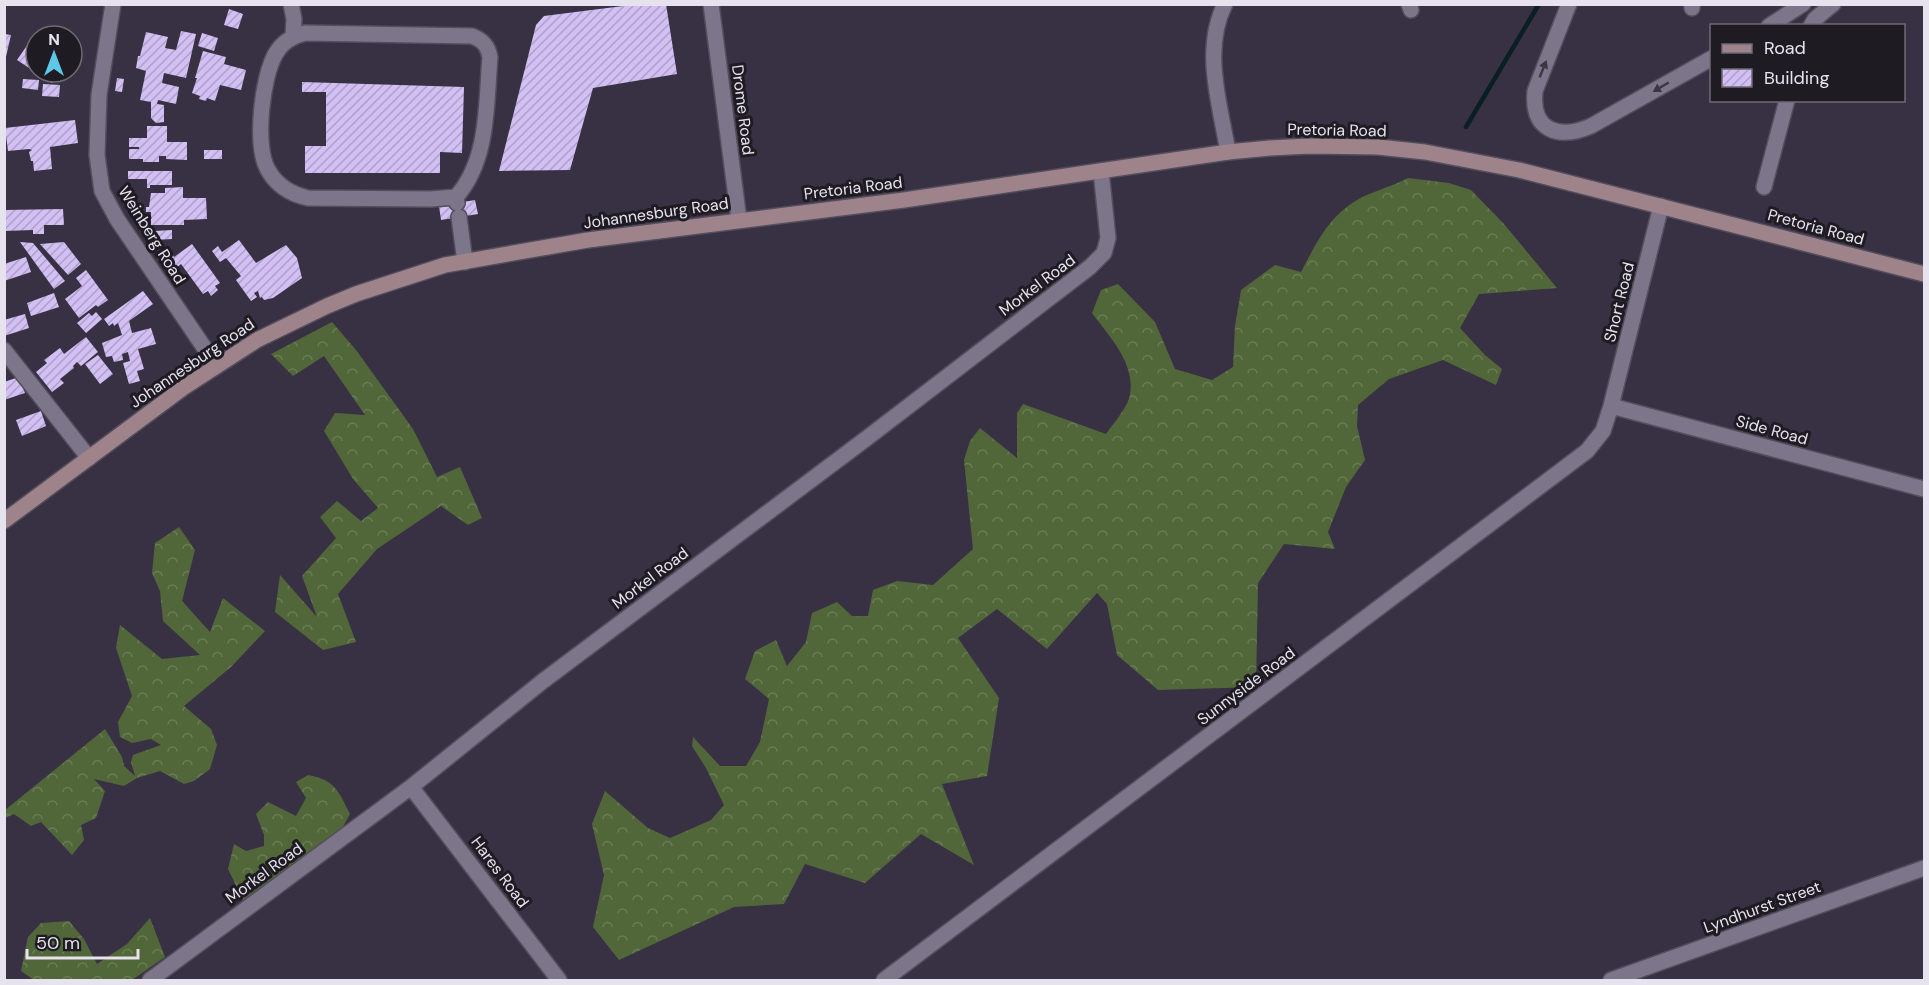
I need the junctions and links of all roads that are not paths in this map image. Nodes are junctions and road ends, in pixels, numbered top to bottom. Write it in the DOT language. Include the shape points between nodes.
graph roads {
  1 [pos="113,4"];
  2 [pos="291,4"];
  3 [pos="711,4"];
  4 [pos="1225,4"];
  5 [pos="1569,4"];
  6 [pos="1803,4"];
  7 [pos="1833,4"];
  8 [pos="1772,24"];
  9 [pos="1812,24"];
  10 [pos="293,36"];
  11 [pos="1710,59"];
  12 [pos="1787,102"];
  13 [pos="1228,152"];
  14 [pos="1101,171"];
  15 [pos="1764,186"];
  16 [pos="457,206"];
  17 [pos="1661,206"];
  18 [pos="739,220"];
  19 [pos="465,262"];
  20 [pos="1924,274"];
  21 [pos="4,350"];
  22 [pos="216,365"];
  23 [pos="1611,406"];
  24 [pos="88,458"];
  25 [pos="1924,489"];
  26 [pos="4,521"];
  27 [pos="411,787"];
  28 [pos="1924,868"];
  29 [pos="155,979"];
  30 [pos="559,981"];
  31 [pos="884,981"];
  32 [pos="1611,981"];
  1 -- 22 [label="street, Weinberg Road" via="99,95 97,155 102,191 139,253"];
  2 -- 10 [label="street"];
  3 -- 18 [label="street, Drome Road"];
  4 -- 13 [label="street" via="1212,48"];
  11 -- 5 [label="street, one-way" via="1592,126 1571,132 1550,130 1535,113 1535,91"];
  6 -- 8 [label="street"];
  7 -- 9 [label="street"];
  10 -- 16 [label="street" via="276,53 265,83 261,117 263,160 276,181 294,194 308,198 431,199"];
  10 -- 16 [label="street" via="342,33 472,36 481,40 490,57 485,120 478,161"];
  12 -- 15 [label="street"];
  13 -- 14 [label="main road, Pretoria Road"];
  13 -- 17 [label="main road, Pretoria Road" via="1310,146 1425,152 1519,170"];
  14 -- 18 [label="main road, Pretoria Road"];
  14 -- 27 [label="street, Morkel Road" via="1108,238 1104,253 1090,267 543,681"];
  16 -- 19 [label="street"];
  17 -- 20 [label="main road, Pretoria Road"];
  17 -- 23 [label="street, Short Road"];
  18 -- 19 [label="main road, Johannesburg Road" via="588,240"];
  19 -- 22 [label="main road, Johannesburg Road" via="386,284 327,306"];
  21 -- 24 [label="street"];
  22 -- 24 [label="main road, Johannesburg Road"];
  23 -- 25 [label="street, Side Road"];
  23 -- 31 [label="street, Sunnyside Road" via="1603,430 1587,451"];
  24 -- 26 [label="main road, Johannesburg Road"];
  27 -- 29 [label="street, Morkel Road"];
  27 -- 30 [label="street, Hares Road"];
  28 -- 32 [label="street, Lyndhurst Street"];
}
